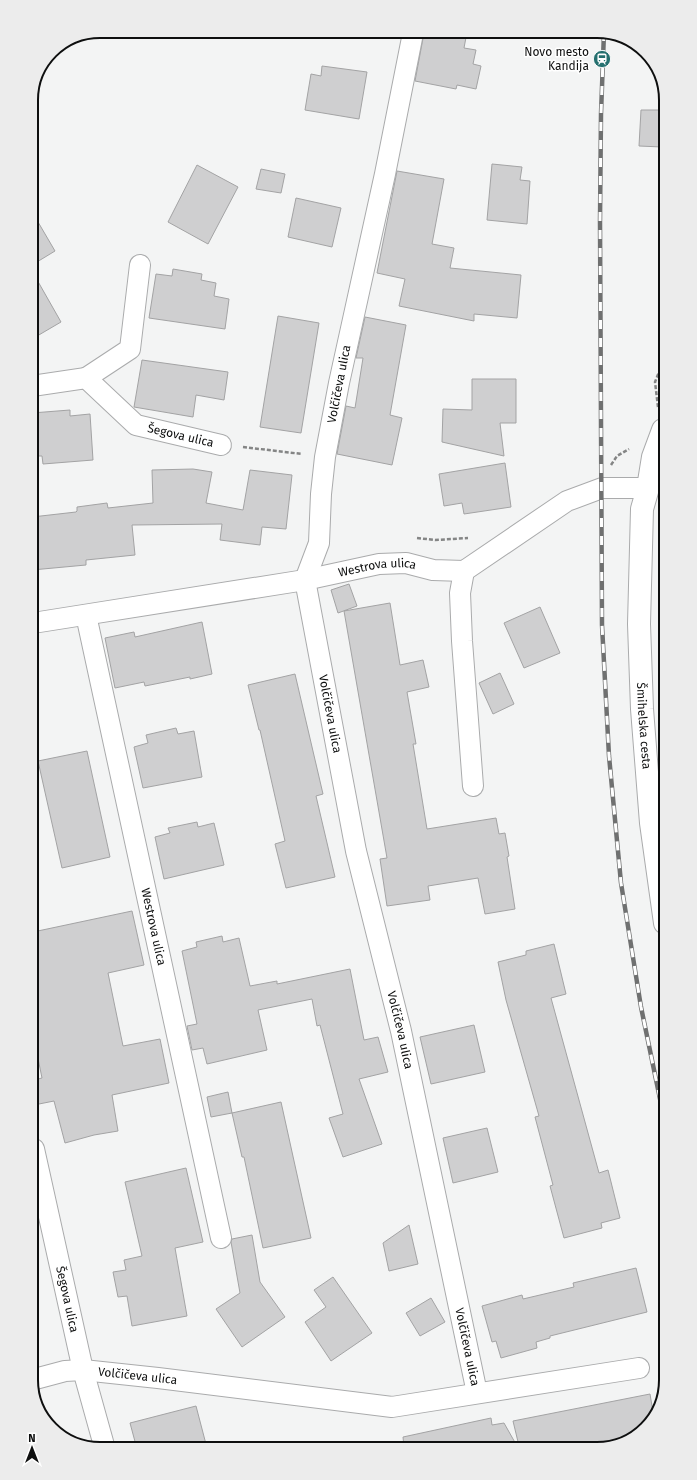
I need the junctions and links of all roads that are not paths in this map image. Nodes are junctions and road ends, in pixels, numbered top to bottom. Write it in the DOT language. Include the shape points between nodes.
graph roads {
  1 [pos="412,38"];
  2 [pos="140,265"];
  3 [pos="86,378"];
  4 [pos="38,385"];
  5 [pos="659,441"];
  6 [pos="221,445"];
  7 [pos="648,488"];
  8 [pos="464,571"];
  9 [pos="306,580"];
  10 [pos="86,615"];
  11 [pos="38,622"];
  12 [pos="473,786"];
  13 [pos="658,823"];
  14 [pos="659,837"];
  15 [pos="38,1167"];
  16 [pos="221,1238"];
  17 [pos="638,1368"];
  18 [pos="83,1370"];
  19 [pos="38,1378"];
  20 [pos="477,1393"];
  21 [pos="103,1442"];
  1 -- 9 [label="street, Volčičeva ulica" via="339,383 321,494 319,544"];
  2 -- 3 [label="street" via="130,349"];
  3 -- 4 [label="street"];
  3 -- 6 [label="street, Šegova ulica" via="136,425"];
  5 -- 7 [label="street, Šmihelska cesta" via="653,457"];
  7 -- 8 [label="street" via="602,488 567,501"];
  7 -- 13 [label="street, Šmihelska cesta" via="642,509 639,624 642,708"];
  8 -- 9 [label="street, Westrova ulica" via="433,570 406,563 379,564"];
  8 -- 12 [label="street" via="460,593"];
  9 -- 10 [label="street, Westrova ulica"];
  9 -- 20 [label="street, Volčičeva ulica" via="356,851 401,1031"];
  10 -- 11 [label="street, Westrova ulica"];
  10 -- 16 [label="street, Westrova ulica"];
  13 -- 14 [label="street, Šmihelska cesta"];
  15 -- 18 [label="street, Šegova ulica"];
  17 -- 20 [label="street, Volčičeva ulica"];
  18 -- 19 [label="street, Volčičeva ulica" via="65,1371"];
  18 -- 20 [label="street, Volčičeva ulica" via="392,1407"];
  18 -- 21 [label="street, Šegova ulica"];
}
